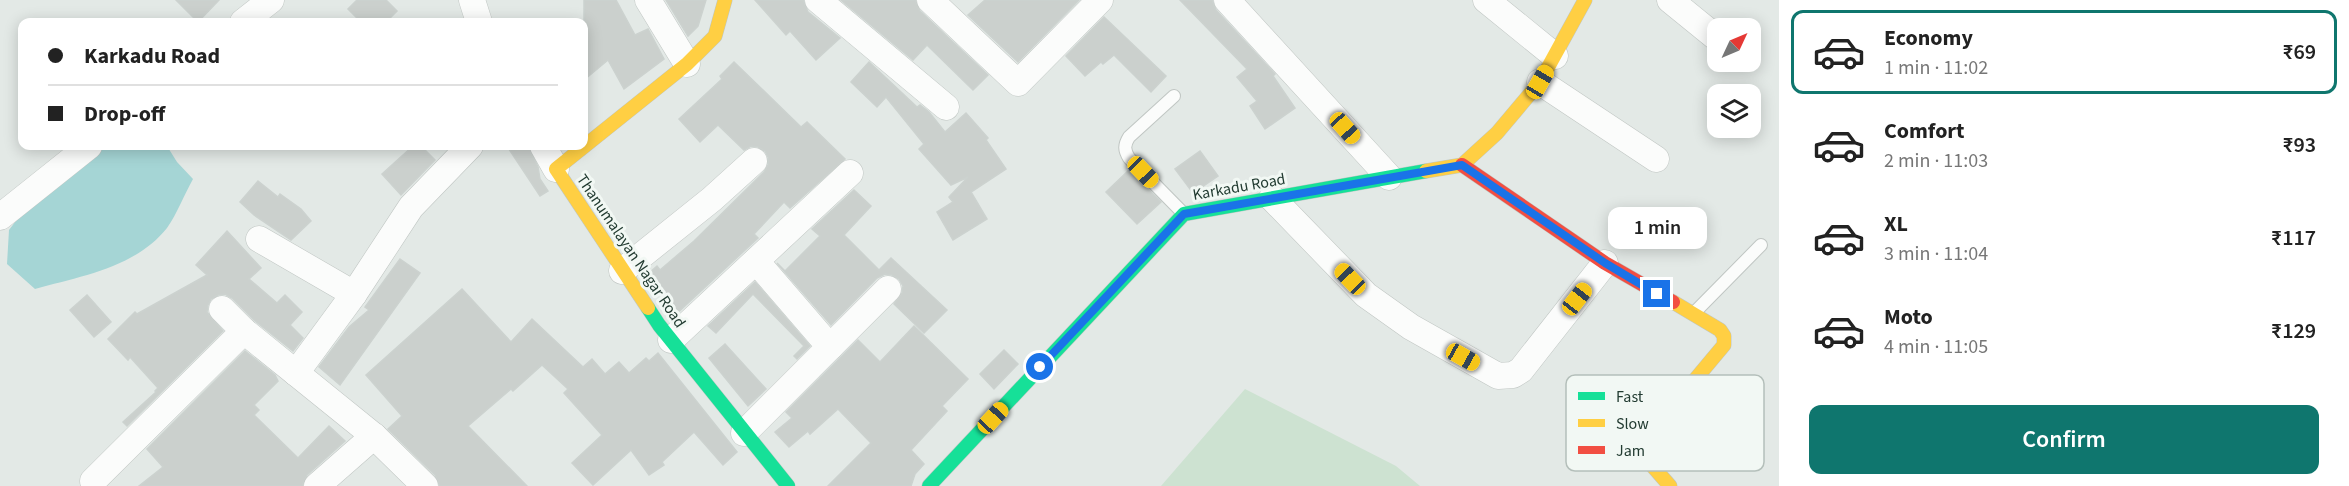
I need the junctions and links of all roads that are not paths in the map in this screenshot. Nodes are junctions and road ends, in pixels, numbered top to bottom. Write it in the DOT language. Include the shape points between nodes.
graph roads {
  1 [pos="271,0"];
  2 [pos="472,0"];
  3 [pos="648,0"];
  4 [pos="725,0"];
  5 [pos="818,0"];
  6 [pos="1100,0"];
  7 [pos="1227,0"];
  8 [pos="1486,0"];
  9 [pos="1585,0"];
  10 [pos="1670,0"];
  11 [pos="940,3"];
  12 [pos="248,18"];
  13 [pos="478,18"];
  14 [pos="1707,30"];
  15 [pos="1555,56"];
  16 [pos="687,64"];
  17 [pos="1540,82"];
  18 [pos="1174,96"];
  19 [pos="946,107"];
  20 [pos="588,143"];
  21 [pos="85,150"];
  22 [pos="466,150"];
  23 [pos="545,150"];
  24 [pos="580,150"];
  25 [pos="1656,159"];
  26 [pos="754,161"];
  27 [pos="1462,165"];
  28 [pos="556,169"];
  29 [pos="850,173"];
  30 [pos="1389,177"];
  31 [pos="1272,198"];
  32 [pos="1184,214"];
  33 [pos="0,217"];
  34 [pos="259,239"];
  35 [pos="1761,245"];
  36 [pos="756,261"];
  37 [pos="1605,263"];
  38 [pos="622,271"];
  39 [pos="888,289"];
  40 [pos="354,294"];
  41 [pos="222,309"];
  42 [pos="1693,315"];
  43 [pos="244,331"];
  44 [pos="671,340"];
  45 [pos="830,347"];
  46 [pos="296,373"];
  47 [pos="1699,375"];
  48 [pos="744,433"];
  49 [pos="374,436"];
  50 [pos="1656,471"];
  51 [pos="93,481"];
  52 [pos="782,484"];
  53 [pos="317,486"];
  54 [pos="425,486"];
  55 [pos="929,486"];
  56 [pos="1670,486"];
  1 -- 12 [label="street"];
  2 -- 13 [label="street"];
  3 -- 16 [label="street"];
  4 -- 16 [label="street, Thanumalayan Nagar Road" via="715,36"];
  5 -- 19 [label="street"];
  6 -- 11 [label="street" via="1018,83"];
  7 -- 30 [label="street"];
  8 -- 15 [label="street"];
  9 -- 15 [label="street"];
  10 -- 14 [label="street"];
  15 -- 17 [label="street"];
  16 -- 20 [label="street, Thanumalayan Nagar Road"];
  17 -- 25 [label="street"];
  17 -- 27 [label="street" via="1497,133"];
  18 -- 32 [label="lane" via="1129,137 1125,152"];
  21 -- 33 [label="street"];
  22 -- 40 [label="street" via="411,207"];
  23 -- 28 [label="street"];
  24 -- 28 [label="street, Thanumalayan Nagar Road"];
  26 -- 38 [label="street"];
  27 -- 30 [label="street, Karkadu Road"];
  27 -- 37 [label="street"];
  28 -- 38 [label="street, Thanumalayan Nagar Road"];
  29 -- 36 [label="street"];
  30 -- 31 [label="street, Karkadu Road"];
  31 -- 32 [label="street, Karkadu Road"];
  31 -- 37 [label="street" via="1366,295 1411,327 1498,376 1521,370"];
  32 -- 55 [label="street, Karkadu Road"];
  34 -- 40 [label="street"];
  35 -- 42 [label="lane"];
  36 -- 44 [label="street"];
  36 -- 45 [label="street"];
  37 -- 42 [label="street"];
  38 -- 44 [label="street, Thanumalayan Nagar Road"];
  39 -- 45 [label="street"];
  40 -- 46 [label="street"];
  41 -- 43 [label="street"];
  42 -- 47 [label="street" via="1724,336 1724,345"];
  43 -- 46 [label="street"];
  43 -- 51 [label="street"];
  44 -- 48 [label="street, Thanumalayan Nagar Road"];
  45 -- 48 [label="street"];
  46 -- 49 [label="street"];
  48 -- 52 [label="street, Thanumalayan Nagar Road"];
  49 -- 53 [label="street"];
  49 -- 54 [label="street"];
  50 -- 56 [label="street"];
}
